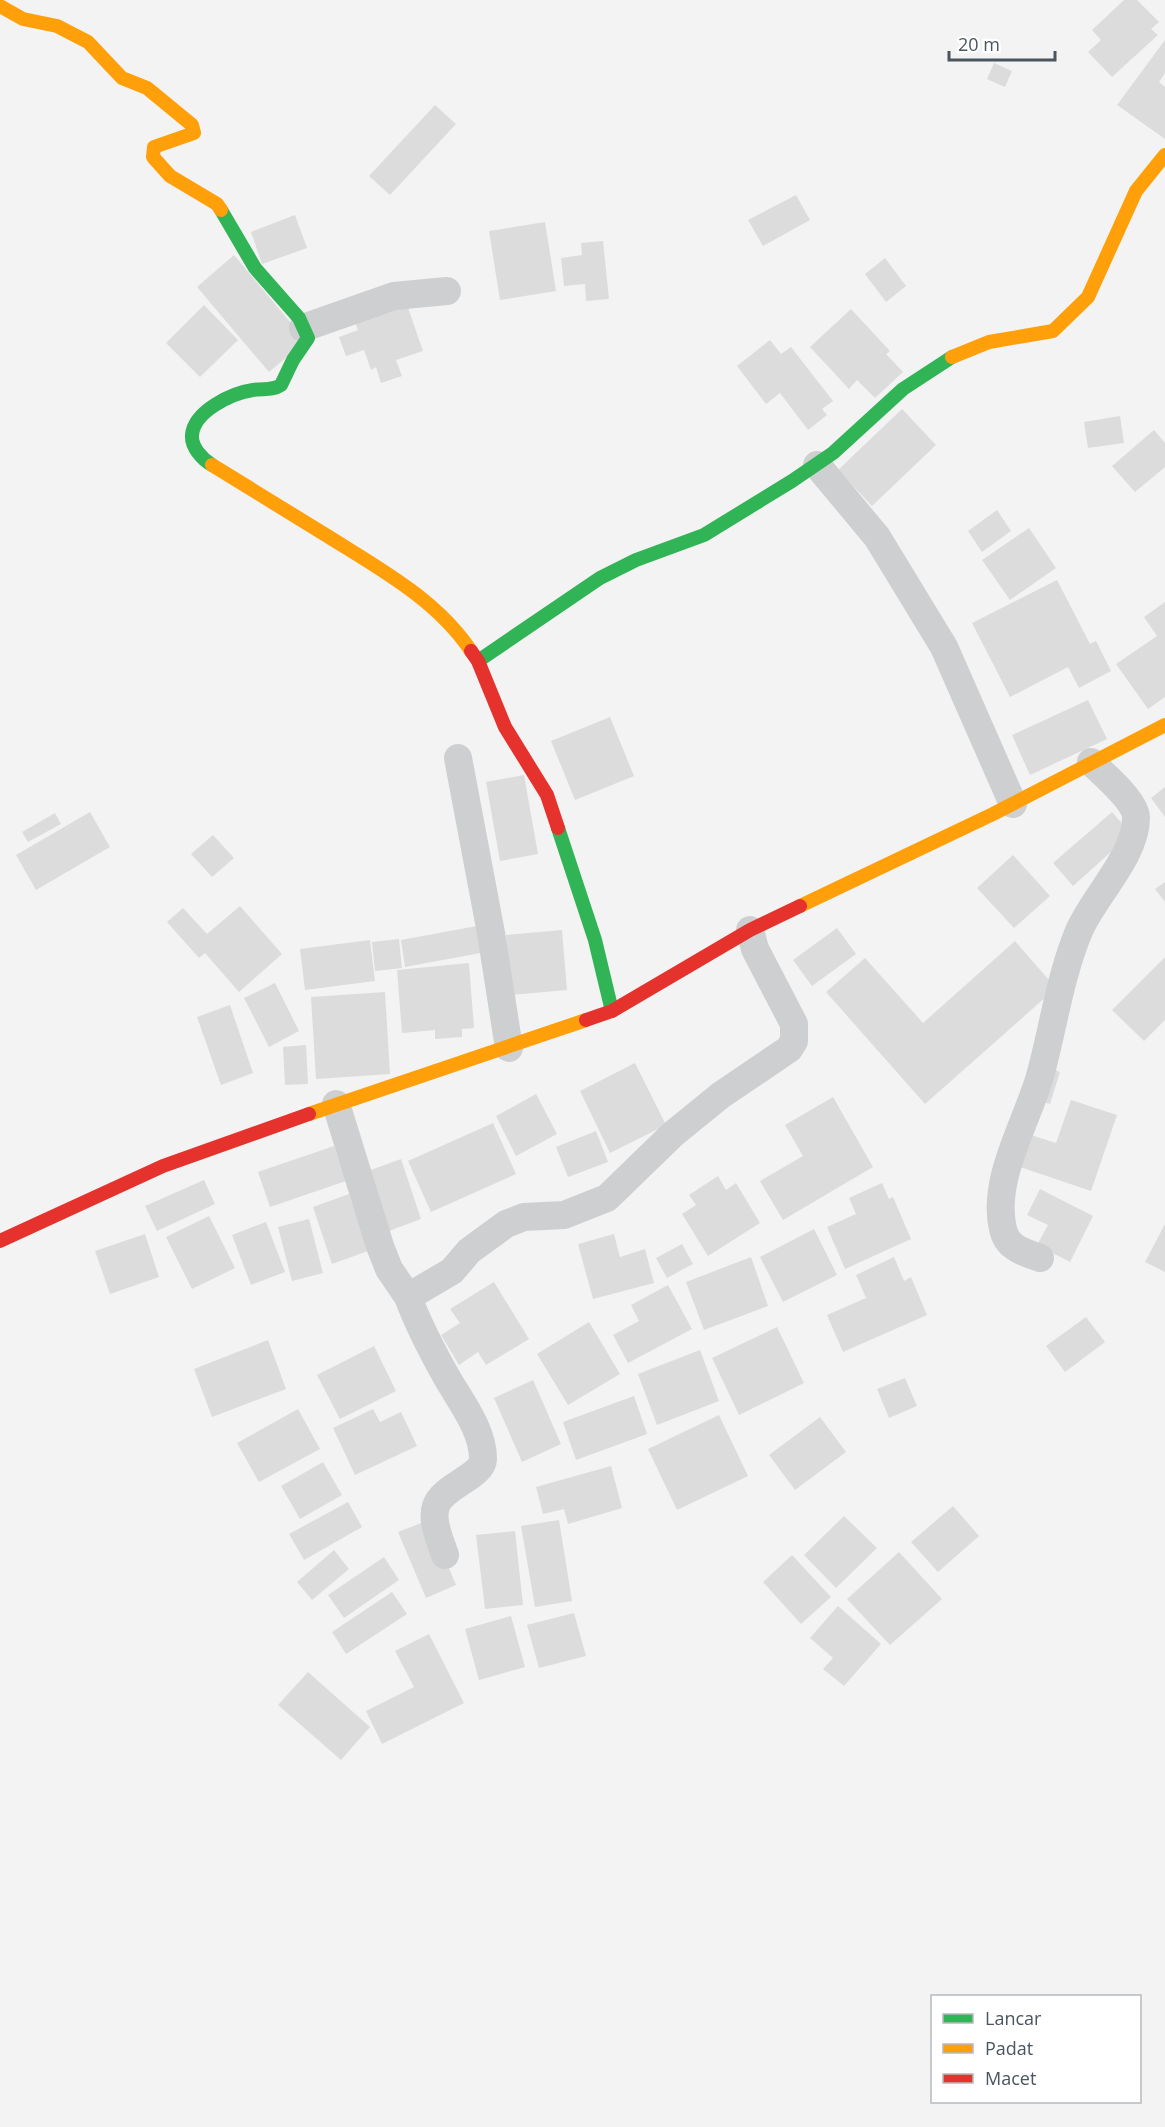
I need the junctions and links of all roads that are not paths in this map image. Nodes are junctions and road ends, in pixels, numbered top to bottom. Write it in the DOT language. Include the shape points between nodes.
graph roads {
  1 [pos="0,6"];
  2 [pos="1165,156"];
  3 [pos="447,291"];
  4 [pos="303,328"];
  5 [pos="817,465"];
  6 [pos="478,661"];
  7 [pos="1165,725"];
  8 [pos="458,758"];
  9 [pos="1091,762"];
  10 [pos="1012,804"];
  11 [pos="750,930"];
  12 [pos="612,1011"];
  13 [pos="509,1048"];
  14 [pos="336,1104"];
  15 [pos="0,1242"];
  16 [pos="1040,1258"];
  17 [pos="408,1297"];
  18 [pos="445,1555"];
  1 -- 4 [label="street" via="23,19 57,26 88,42 122,78 147,88 192,125 194,133 161,144 152,151 153,157 170,176 217,204 255,268 299,318"];
  2 -- 5 [label="street" via="1136,191 1088,297 1053,331 989,342 945,360 903,389"];
  3 -- 4 [label="street" via="394,296"];
  4 -- 6 [label="street" via="307,344 292,361 289,376 277,388 250,390 206,412 190,436 195,449 208,463 422,598 464,639"];
  5 -- 6 [label="street" via="704,535 600,578"];
  5 -- 10 [label="street" via="877,537 944,646"];
  6 -- 12 [label="street" via="505,727 547,795 595,940"];
  7 -- 9 [label="street"];
  8 -- 13 [label="street"];
  9 -- 10 [label="street"];
  9 -- 16 [label="street" via="1130,803 1136,816 1131,842 1078,933 1039,1079 1011,1155 1002,1198 1003,1231 1012,1247"];
  10 -- 11 [label="street"];
  11 -- 12 [label="street"];
  11 -- 17 [label="street" via="755,949 794,1024 794,1041 789,1049 721,1095 673,1134 607,1197 564,1215 524,1217 506,1224 469,1251 452,1271"];
  12 -- 13 [label="street"];
  13 -- 14 [label="street"];
  14 -- 15 [label="street" via="163,1166"];
  14 -- 17 [label="street" via="380,1246 389,1269"];
  17 -- 18 [label="street" via="483,1447 483,1463 478,1471 453,1487 436,1505 435,1519"];
}
